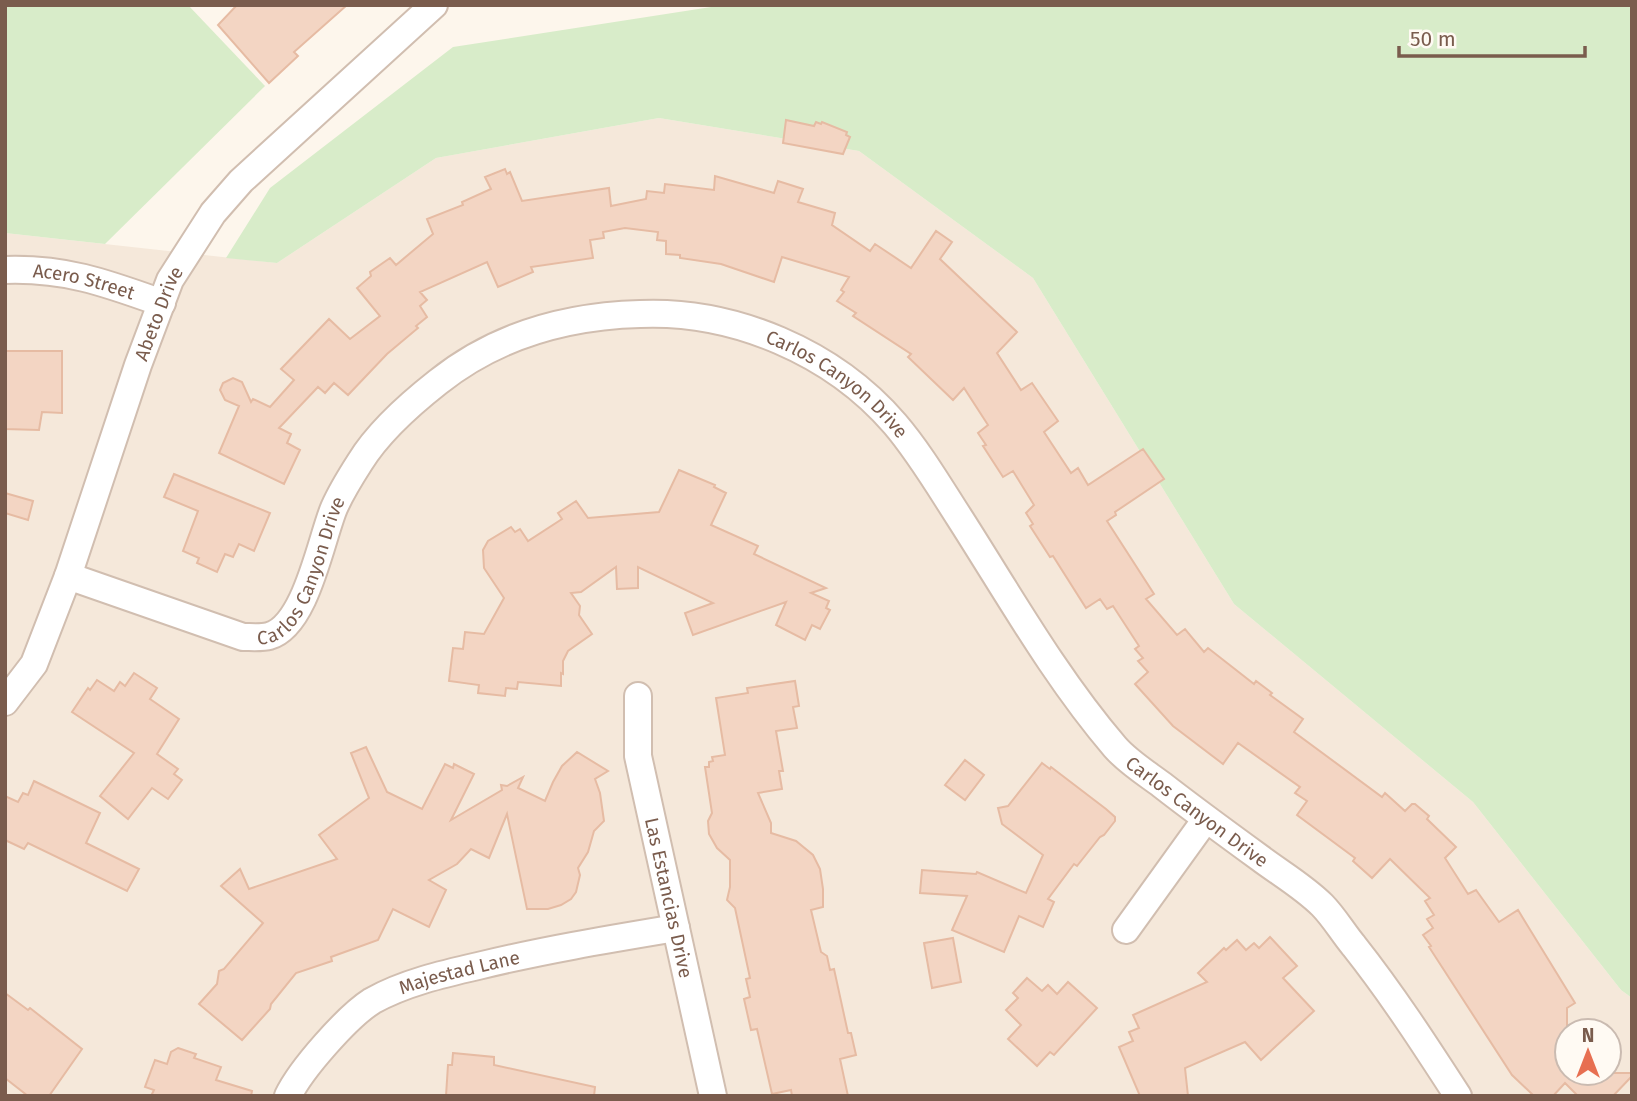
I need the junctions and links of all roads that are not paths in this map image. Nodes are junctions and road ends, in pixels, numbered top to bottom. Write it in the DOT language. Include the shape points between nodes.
graph roads {
  1 [pos="434,5"];
  2 [pos="5,270"];
  3 [pos="162,303"];
  4 [pos="68,576"];
  5 [pos="638,696"];
  6 [pos="5,702"];
  7 [pos="1206,819"];
  8 [pos="676,928"];
  9 [pos="1126,930"];
  10 [pos="288,1096"];
  11 [pos="713,1096"];
  12 [pos="1458,1096"];
  1 -- 3 [label="street, Abeto Drive" via="241,181 213,212 170,280"];
  2 -- 3 [label="street, Acero Street" via="66,272"];
  3 -- 4 [label="street, Abeto Drive"];
  4 -- 6 [label="street, Abeto Drive" via="34,664"];
  4 -- 7 [label="street, Carlos Canyon Drive" via="243,637 270,636 292,618 314,574 335,507 362,459 385,430 441,380 482,352 566,321 662,313 700,317 762,334 824,363 895,424 1097,725 1119,752"];
  5 -- 8 [label="street, Las Estancias Drive" via="638,756"];
  7 -- 9 [label="street"];
  7 -- 12 [label="street, Carlos Canyon Drive" via="1321,904 1390,992"];
  8 -- 10 [label="street, Majestad Lane" via="520,956 391,992 343,1024"];
  8 -- 11 [label="street, Las Estancias Drive"];
}
